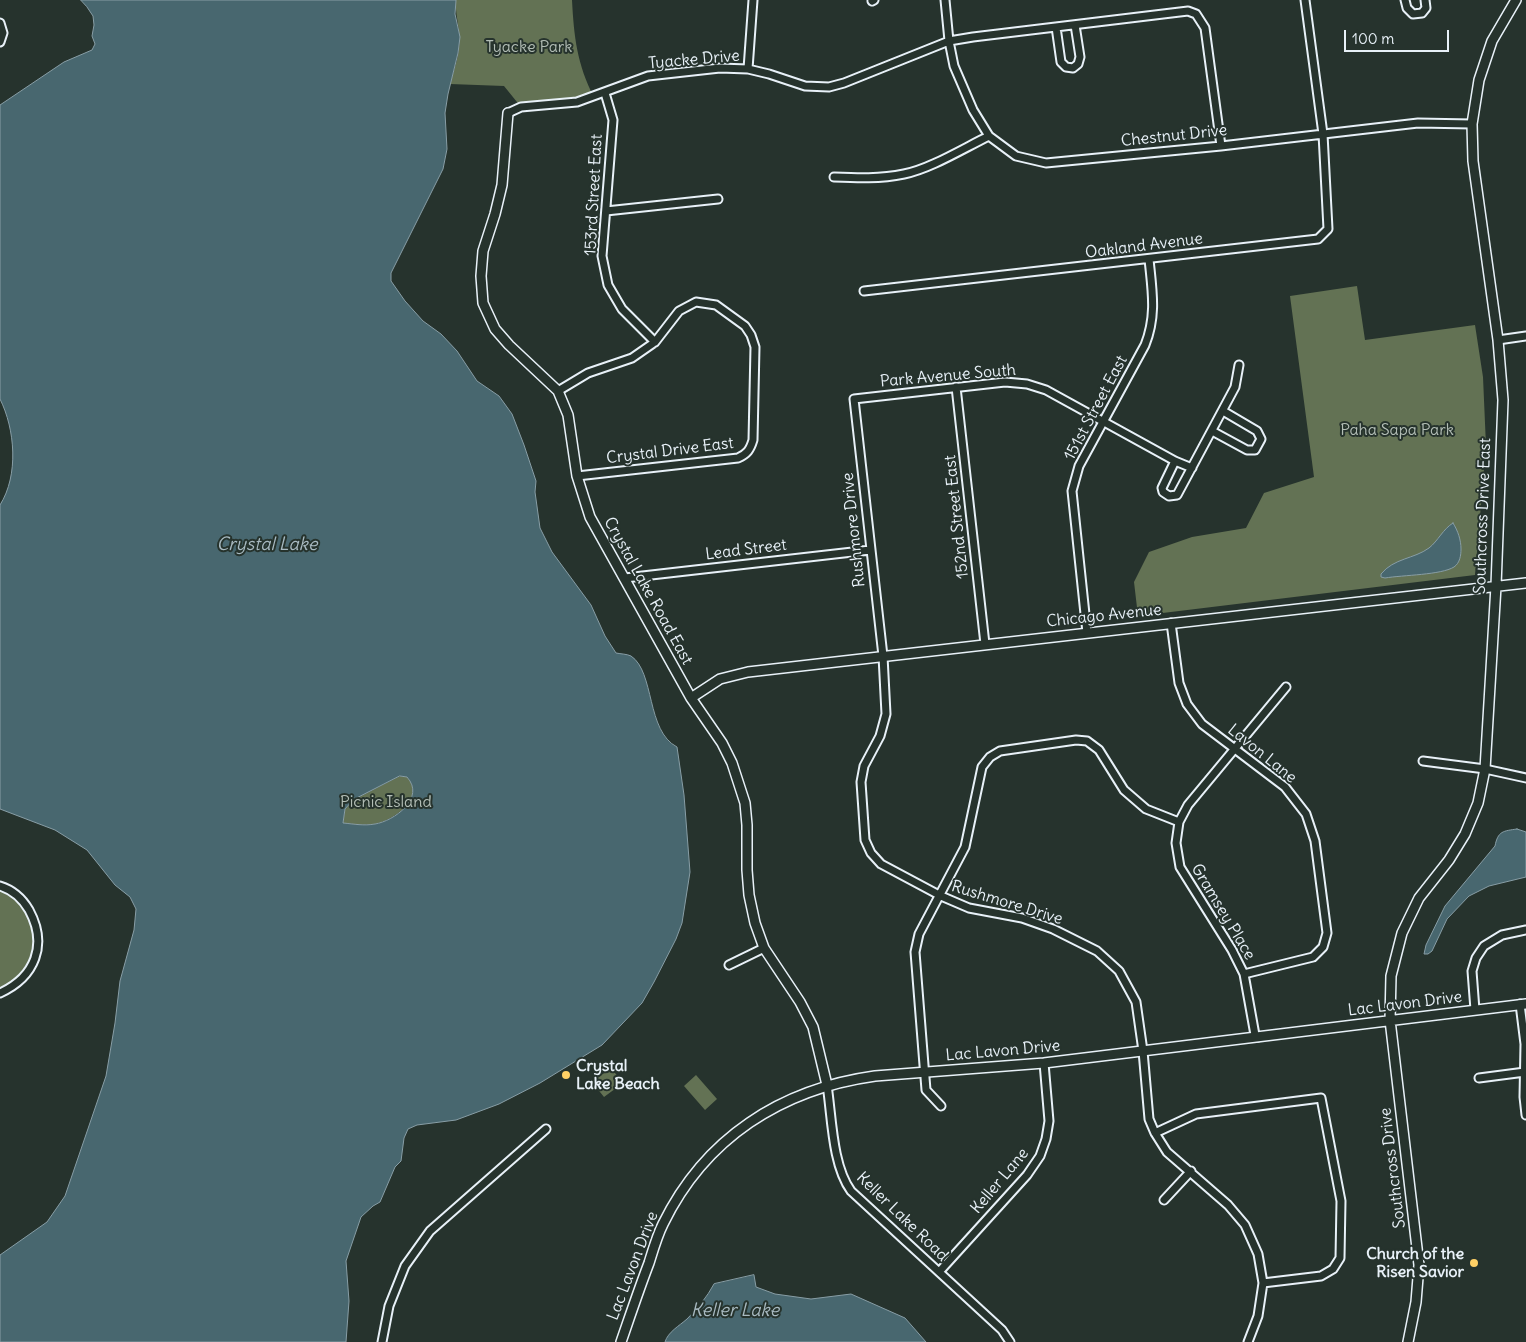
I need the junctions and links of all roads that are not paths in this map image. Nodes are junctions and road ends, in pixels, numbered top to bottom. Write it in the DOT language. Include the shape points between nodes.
graph roads {
  1 [pos="753,0"];
  2 [pos="945,0"];
  3 [pos="1306,0"];
  4 [pos="1405,0"];
  5 [pos="1425,0"];
  6 [pos="1516,0"];
  7 [pos="0,23"];
  8 [pos="1075,25"];
  9 [pos="1056,27"];
  10 [pos="949,41"];
  11 [pos="0,42"];
  12 [pos="748,69"];
  13 [pos="604,93"];
  14 [pos="508,113"];
  15 [pos="1472,124"];
  16 [pos="1323,134"];
  17 [pos="990,136"];
  18 [pos="1221,146"];
  19 [pos="834,177"];
  20 [pos="718,199"];
  21 [pos="606,211"];
  22 [pos="1149,259"];
  23 [pos="864,291"];
  24 [pos="1526,336"];
  25 [pos="1498,340"];
  26 [pos="655,342"];
  27 [pos="1238,365"];
  28 [pos="956,387"];
  29 [pos="558,391"];
  30 [pos="854,399"];
  31 [pos="1223,411"];
  32 [pos="1103,422"];
  33 [pos="1212,431"];
  34 [pos="1175,461"];
  35 [pos="1192,468"];
  36 [pos="577,476"];
  37 [pos="870,550"];
  38 [pos="625,578"];
  39 [pos="1526,583"];
  40 [pos="1496,586"];
  41 [pos="1171,623"];
  42 [pos="1087,633"];
  43 [pos="985,644"];
  44 [pos="883,656"];
  45 [pos="1286,687"];
  46 [pos="691,698"];
  47 [pos="1235,749"];
  48 [pos="1423,761"];
  49 [pos="1485,769"];
  50 [pos="1526,778"];
  51 [pos="1179,822"];
  52 [pos="0,886"];
  53 [pos="941,896"];
  54 [pos="1526,930"];
  55 [pos="764,948"];
  56 [pos="729,965"];
  57 [pos="1244,974"];
  58 [pos="0,993"];
  59 [pos="1523,1004"];
  60 [pos="1475,1010"];
  61 [pos="1390,1020"];
  62 [pos="1258,1037"];
  63 [pos="1143,1051"];
  64 [pos="1044,1064"];
  65 [pos="924,1072"];
  66 [pos="1526,1072"];
  67 [pos="1480,1078"];
  68 [pos="827,1085"];
  69 [pos="941,1106"];
  70 [pos="1526,1115"];
  71 [pos="546,1129"];
  72 [pos="1155,1133"];
  73 [pos="1190,1172"];
  74 [pos="1164,1200"];
  75 [pos="939,1272"];
  76 [pos="1262,1283"];
  77 [pos="382,1342"];
  78 [pos="621,1342"];
  79 [pos="1010,1342"];
  80 [pos="1248,1342"];
  81 [pos="1408,1342"];
  1 -- 12 [label="street"];
  2 -- 10 [label="street, Chestnut Drive"];
  3 -- 16 [label="street, Oakland Avenue"];
  4 -- 5 [label="street" via="1413,14 1422,13 1426,8"];
  6 -- 15 [label="street, Southcross Drive East" via="1492,41 1479,80"];
  7 -- 11 [label="street" via="3,33"];
  8 -- 9 [label="street, Tyacke Drive"];
  8 -- 9 [label="street" via="1080,57 1073,68 1061,62"];
  8 -- 18 [label="street, Tyacke Drive" via="1188,11 1196,14 1205,28"];
  9 -- 10 [label="street, Tyacke Drive"];
  10 -- 12 [label="street, Tyacke Drive" via="829,87 804,86"];
  10 -- 17 [label="street, Chestnut Drive" via="954,66 973,110"];
  12 -- 13 [label="street, Tyacke Drive" via="720,68 648,76"];
  13 -- 14 [label="street, Tyacke Drive" via="577,102 521,107"];
  13 -- 21 [label="street, 153rd Street East" via="613,120"];
  14 -- 29 [label="street, Crystal Lake Road East" via="502,185 496,214 482,251 483,303 495,329 509,346"];
  15 -- 16 [label="street, Chestnut Drive" via="1418,123"];
  15 -- 25 [label="street, Southcross Drive East" via="1473,161"];
  16 -- 18 [label="street, Chestnut Drive"];
  16 -- 22 [label="street, Oakland Avenue" via="1328,229 1318,239"];
  17 -- 18 [label="street, Chestnut Drive" via="1016,156 1046,163"];
  17 -- 19 [label="street" via="906,174 882,178"];
  20 -- 21 [label="street"];
  21 -- 26 [label="street, 153rd Street East" via="602,256 608,284 622,308"];
  22 -- 23 [label="street, Oakland Avenue"];
  22 -- 32 [label="street, 151st Street East" via="1154,307 1151,330"];
  24 -- 25 [label="street"];
  25 -- 40 [label="street, Southcross Drive East" via="1504,400"];
  26 -- 29 [label="street" via="632,358 588,373"];
  26 -- 36 [label="street, Crystal Drive East" via="679,311 696,302 716,305 746,326 755,347 750,449 738,458"];
  27 -- 31 [label="street" via="1234,387"];
  28 -- 30 [label="street, Park Avenue South"];
  28 -- 32 [label="street, Park Avenue South" via="1005,382 1028,384 1046,390"];
  28 -- 43 [label="street, 152nd Street East"];
  29 -- 36 [label="street, Crystal Lake Road East" via="568,415"];
  30 -- 37 [label="street, Rushmore Drive"];
  31 -- 33 [label="street"];
  31 -- 33 [label="street" via="1257,431 1261,439 1255,450 1247,450"];
  32 -- 34 [label="street, Park Avenue South"];
  32 -- 42 [label="street, 151st Street East" via="1079,466 1072,491"];
  33 -- 35 [label="street"];
  34 -- 35 [label="street, Park Avenue South"];
  34 -- 35 [label="street" via="1162,488 1166,495 1177,495"];
  36 -- 38 [label="street, Crystal Lake Road East" via="590,517"];
  37 -- 38 [label="street, Lead Street"];
  37 -- 44 [label="street, Rushmore Drive"];
  38 -- 46 [label="street, Crystal Lake Road East"];
  39 -- 40 [label="street, Chicago Avenue"];
  40 -- 41 [label="street, Chicago Avenue"];
  40 -- 49 [label="street, Southcross Drive East"];
  41 -- 42 [label="street, Chicago Avenue"];
  41 -- 47 [label="street, Lavon Lane" via="1179,683 1187,704 1202,724"];
  42 -- 43 [label="street, Chicago Avenue"];
  43 -- 44 [label="street, Chicago Avenue"];
  44 -- 46 [label="street, Chicago Avenue" via="748,672 720,679"];
  44 -- 53 [label="street, Rushmore Drive" via="886,714 880,736 864,766 861,782 865,840 881,864"];
  45 -- 47 [label="street, Gramsey Place"];
  46 -- 55 [label="street, Crystal Lake Road East" via="722,743 739,780 747,825 749,895"];
  47 -- 51 [label="street, Gramsey Place" via="1188,805"];
  47 -- 57 [label="street, Lavon Lane" via="1285,786 1306,814 1315,841 1327,933 1323,947 1313,957"];
  48 -- 49 [label="street"];
  49 -- 50 [label="street"];
  49 -- 61 [label="street, Southcross Drive East" via="1478,803 1465,834 1419,898 1402,933 1391,976"];
  51 -- 53 [label="street" via="1146,809 1124,790 1099,750 1088,741 1000,750 982,768 965,847"];
  51 -- 57 [label="street, Gramsey Place" via="1176,843 1180,867"];
  52 -- 58 [label="street" via="12,891 23,902 34,922 38,939 30,968 20,980"];
  53 -- 63 [label="street, Rushmore Drive" via="969,908 1022,918 1053,929 1098,952 1119,971 1136,1002"];
  53 -- 65 [label="street" via="919,934 915,952"];
  54 -- 60 [label="street" via="1502,935 1484,946 1476,958 1472,971"];
  55 -- 56 [label="street"];
  55 -- 68 [label="street, Crystal Lake Road East" via="813,1027"];
  57 -- 62 [label="street, Gramsey Place"];
  59 -- 60 [label="street, Lac Lavon Drive"];
  59 -- 66 [label="street"];
  60 -- 61 [label="street, Lac Lavon Drive"];
  61 -- 62 [label="street, Lac Lavon Drive"];
  61 -- 81 [label="street, Southcross Drive" via="1418,1265 1416,1302"];
  62 -- 63 [label="street, Lac Lavon Drive"];
  63 -- 64 [label="street, Lac Lavon Drive"];
  63 -- 72 [label="street, Rushmore Drive" via="1149,1119"];
  64 -- 65 [label="street, Lac Lavon Drive"];
  64 -- 75 [label="street, Keller Lane" via="1049,1121 1040,1156 1027,1175"];
  65 -- 68 [label="street, Lac Lavon Drive" via="867,1077"];
  65 -- 69 [label="street" via="926,1090"];
  66 -- 67 [label="street"];
  66 -- 70 [label="street"];
  68 -- 75 [label="street, Keller Lake Road" via="838,1165 844,1181"];
  68 -- 78 [label="street, Lac Lavon Drive" via="759,1115 728,1138 702,1164 680,1193 662,1226"];
  71 -- 77 [label="street" via="430,1231 405,1266 389,1306"];
  72 -- 73 [label="street, Rushmore Drive" via="1167,1152"];
  72 -- 76 [label="street" via="1196,1114 1321,1098 1342,1201 1340,1258 1333,1269 1321,1276"];
  73 -- 74 [label="street"];
  73 -- 76 [label="street, Rushmore Drive" via="1228,1205 1245,1225 1258,1254"];
  75 -- 79 [label="street, Keller Lake Road" via="1002,1330"];
  76 -- 80 [label="street, Rushmore Drive" via="1258,1316"];
}
